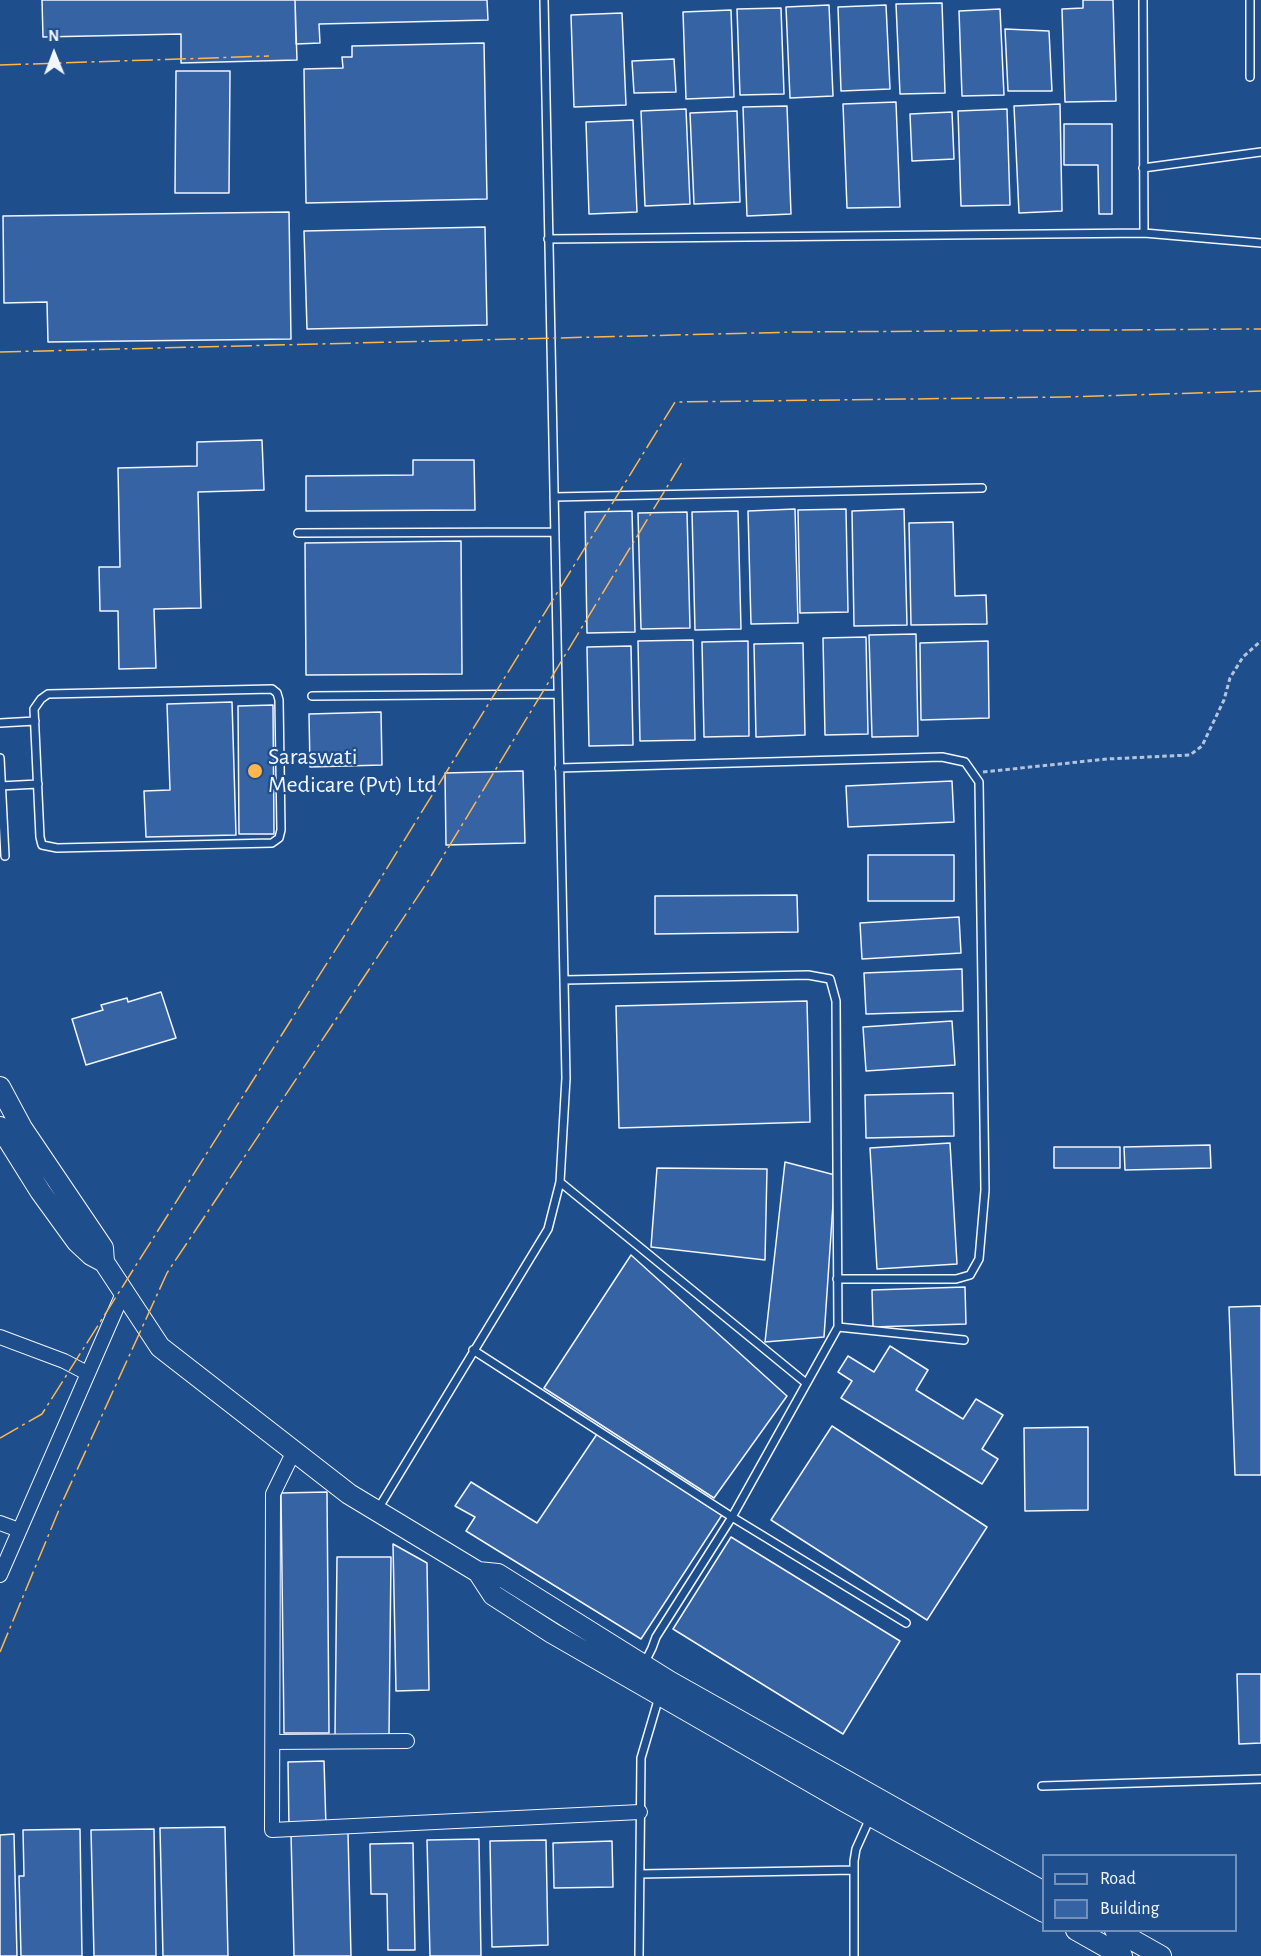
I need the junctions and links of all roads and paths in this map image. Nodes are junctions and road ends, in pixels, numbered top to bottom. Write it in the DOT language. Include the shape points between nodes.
graph roads {
  1 [pos="544,0"];
  2 [pos="1143,0"];
  3 [pos="1250,0"];
  4 [pos="1250,77"];
  5 [pos="1261,152"];
  6 [pos="1143,168"];
  7 [pos="1144,233"];
  8 [pos="548,239"];
  9 [pos="1261,243"];
  10 [pos="982,488"];
  11 [pos="554,497"];
  12 [pos="554,532"];
  13 [pos="298,533"];
  14 [pos="1261,641"];
  15 [pos="558,694"];
  16 [pos="312,696"];
  17 [pos="35,722"];
  18 [pos="0,723"];
  19 [pos="0,758"];
  20 [pos="559,768"];
  21 [pos="973,773"];
  22 [pos="38,784"];
  23 [pos="1,786"];
  24 [pos="5,856"];
  25 [pos="564,980"];
  26 [pos="0,1087"];
  27 [pos="0,1127"];
  28 [pos="560,1182"];
  29 [pos="104,1262"];
  30 [pos="837,1279"];
  31 [pos="124,1291"];
  32 [pos="838,1327"];
  33 [pos="0,1337"];
  34 [pos="964,1340"];
  35 [pos="474,1350"];
  36 [pos="87,1373"];
  37 [pos="806,1383"];
  38 [pos="294,1451"];
  39 [pos="377,1511"];
  40 [pos="732,1517"];
  41 [pos="0,1523"];
  42 [pos="19,1530"];
  43 [pos="478,1572"];
  44 [pos="0,1575"];
  45 [pos="906,1623"];
  46 [pos="643,1665"];
  47 [pos="664,1688"];
  48 [pos="407,1741"];
  49 [pos="273,1742"];
  50 [pos="1261,1779"];
  51 [pos="1042,1786"];
  52 [pos="640,1812"];
  53 [pos="871,1816"];
  54 [pos="854,1870"];
  55 [pos="640,1874"];
  56 [pos="1042,1891"];
  57 [pos="1042,1911"];
  58 [pos="1080,1932"];
  59 [pos="1119,1932"];
  60 [pos="639,1956"];
  61 [pos="854,1956"];
  62 [pos="1122,1956"];
  63 [pos="1161,1956"];
  1 -- 8 [label="lane"];
  2 -- 6 [label="lane"];
  3 -- 4 [label="lane"];
  5 -- 6 [label="lane"];
  6 -- 7 [label="lane"];
  7 -- 8 [label="lane"];
  7 -- 9 [label="lane"];
  8 -- 11 [label="lane"];
  10 -- 11 [label="lane"];
  11 -- 12 [label="lane"];
  12 -- 13 [label="lane"];
  12 -- 15 [label="lane"];
  14 -- 21 [label="path" via="1243,657 1230,678 1202,746 1190,755"];
  15 -- 16 [label="lane"];
  15 -- 20 [label="lane"];
  17 -- 18 [label="lane"];
  17 -- 22 [label="lane"];
  17 -- 22 [label="lane" via="34,709 48,694 272,689 279,700 281,830 273,843 48,847 40,837"];
  19 -- 23 [label="lane"];
  20 -- 21 [label="lane" via="942,757 965,762"];
  20 -- 25 [label="lane"];
  21 -- 30 [label="lane" via="979,782 985,1190 979,1259 970,1275 956,1279"];
  22 -- 23 [label="lane"];
  23 -- 24 [label="lane"];
  25 -- 28 [label="lane" via="566,1078"];
  25 -- 30 [label="lane" via="808,975 830,979 836,1001"];
  26 -- 29 [label="street" via="22,1128 103,1248"];
  27 -- 29 [label="street" via="77,1242"];
  28 -- 35 [label="lane" via="548,1229"];
  28 -- 37 [label="lane"];
  29 -- 31 [label="street"];
  30 -- 32 [label="lane"];
  31 -- 36 [label="street"];
  31 -- 38 [label="street" via="160,1347"];
  32 -- 34 [label="lane"];
  32 -- 37 [label="lane"];
  33 -- 36 [label="street"];
  35 -- 39 [label="lane"];
  35 -- 40 [label="lane"];
  36 -- 42 [label="street"];
  37 -- 40 [label="lane"];
  38 -- 39 [label="street"];
  38 -- 49 [label="street" via="273,1494"];
  39 -- 43 [label="street"];
  40 -- 45 [label="lane"];
  40 -- 46 [label="lane" via="656,1637"];
  41 -- 42 [label="street"];
  42 -- 44 [label="street"];
  43 -- 46 [label="street" via="498,1574"];
  43 -- 47 [label="street" via="493,1595 552,1633"];
  46 -- 47 [label="street"];
  47 -- 52 [label="lane" via="641,1758"];
  47 -- 53 [label="street"];
  47 -- 56 [label="street"];
  48 -- 49 [label="street"];
  49 -- 52 [label="street" via="272,1830"];
  50 -- 51 [label="lane"];
  52 -- 55 [label="lane"];
  53 -- 54 [label="lane" via="856,1849"];
  53 -- 57 [label="street"];
  54 -- 55 [label="lane"];
  54 -- 61 [label="lane"];
  55 -- 60 [label="lane"];
  58 -- 62 [label="street"];
  59 -- 63 [label="street"];
}
